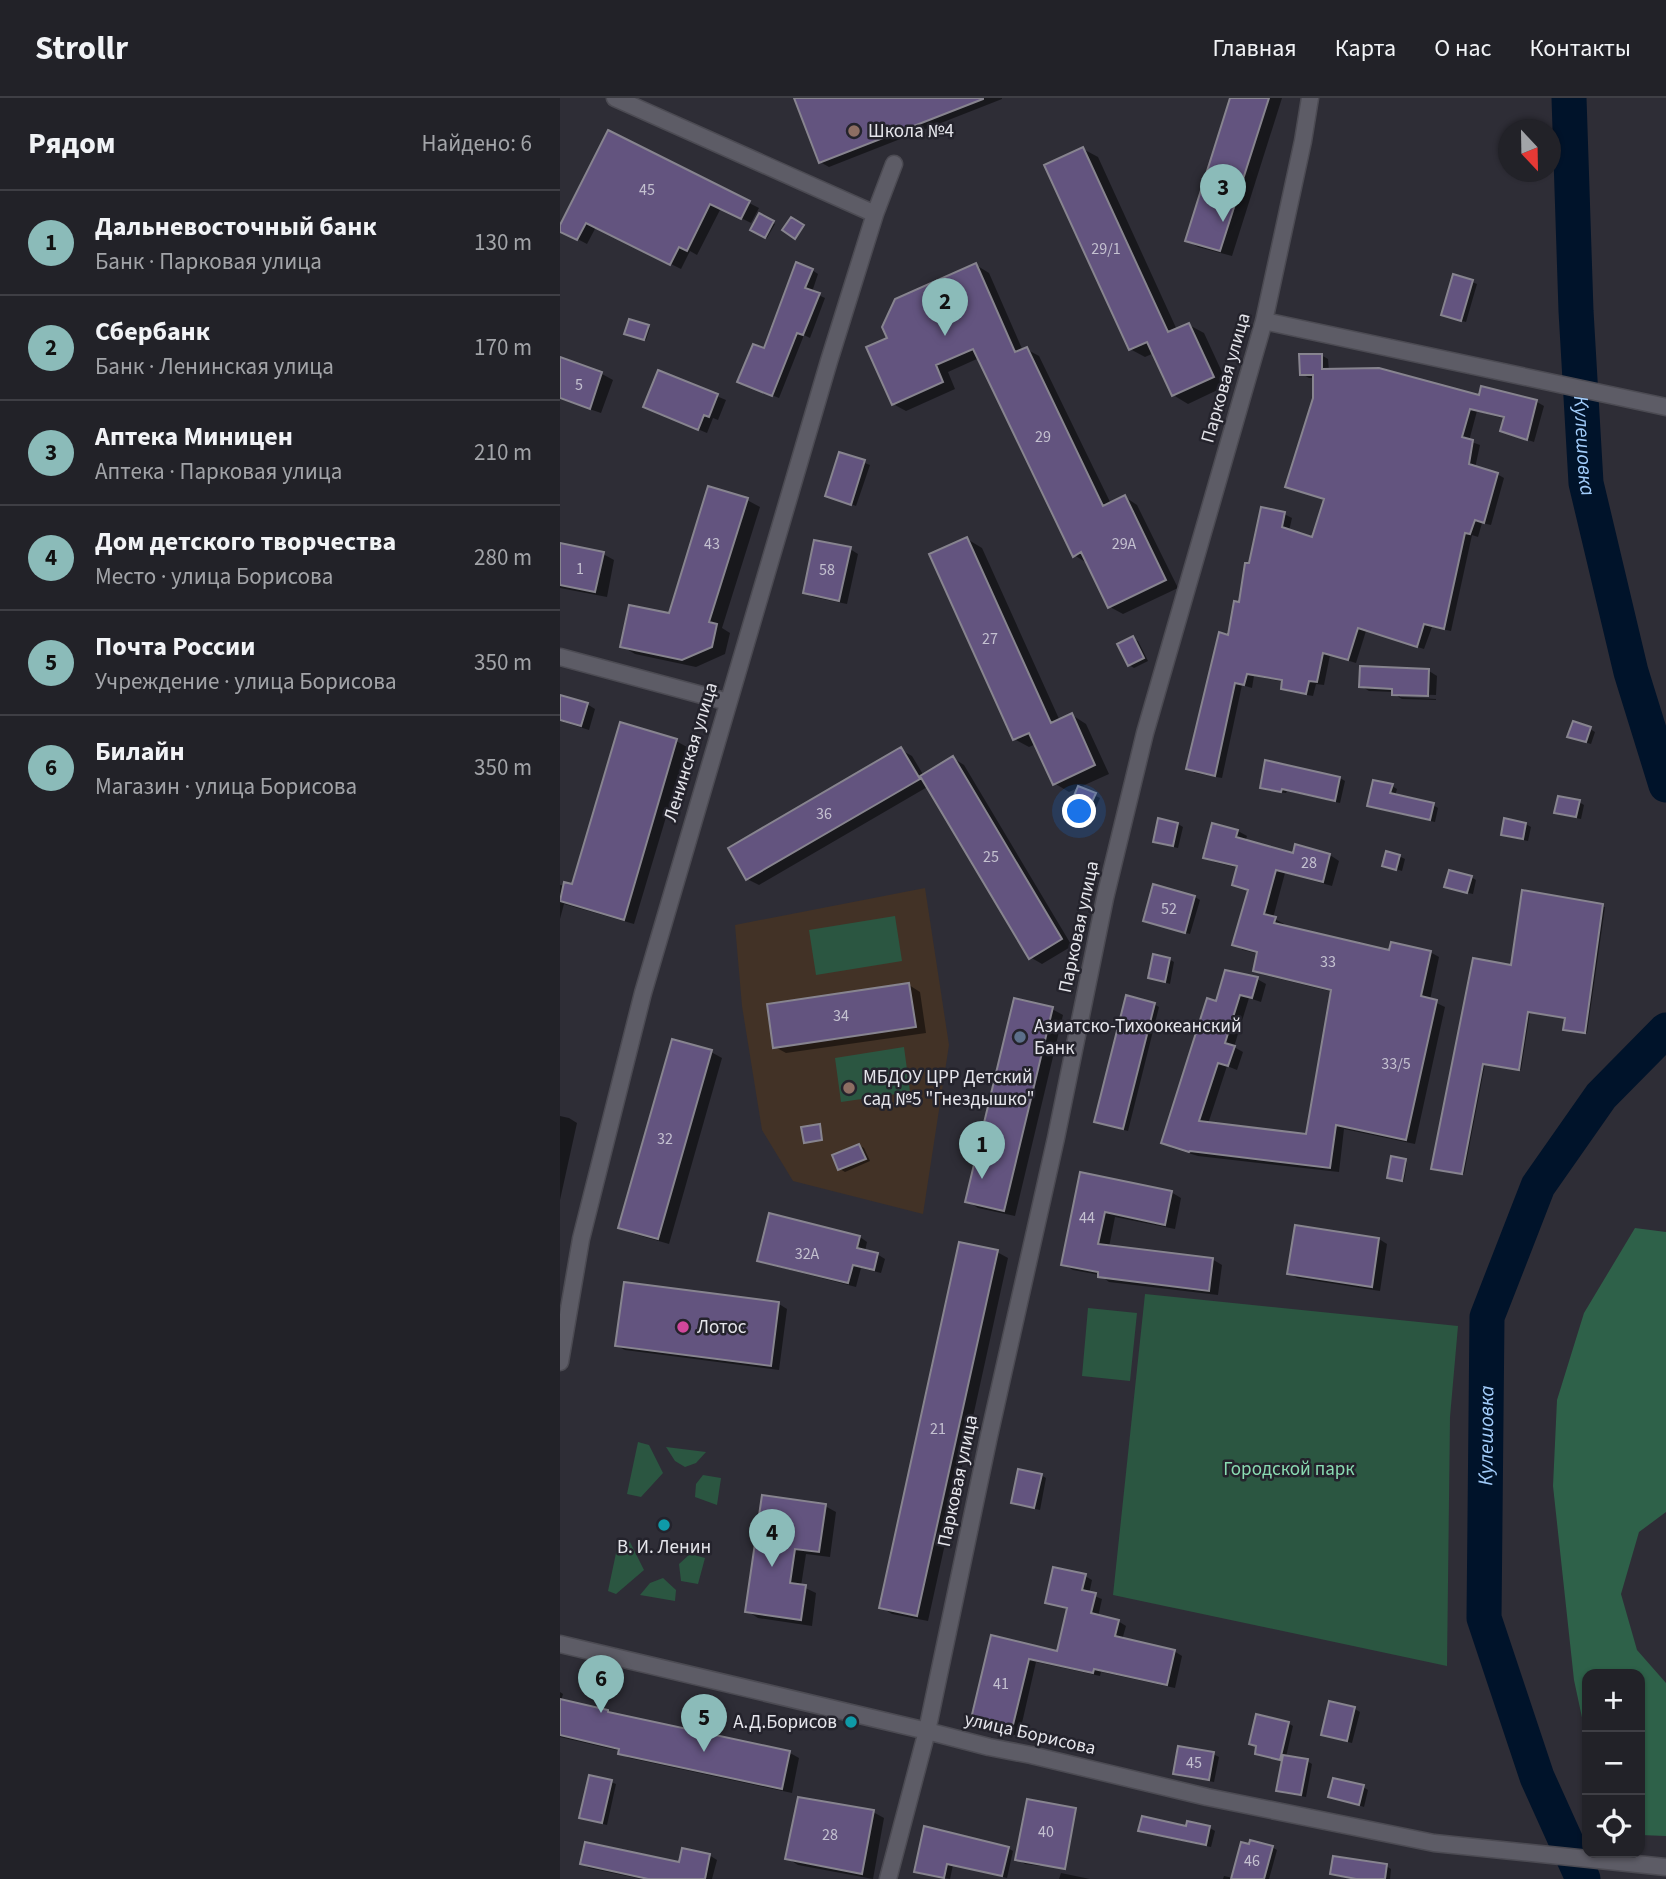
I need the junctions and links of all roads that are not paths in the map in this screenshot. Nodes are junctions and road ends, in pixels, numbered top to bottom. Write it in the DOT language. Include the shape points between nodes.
graph roads {
  1 [pos="615,98"];
  2 [pos="1310,98"];
  3 [pos="894,163"];
  4 [pos="874,214"];
  5 [pos="1264,321"];
  6 [pos="1666,407"];
  7 [pos="560,657"];
  8 [pos="728,702"];
  9 [pos="560,1362"];
  10 [pos="560,1644"];
  11 [pos="927,1731"];
  12 [pos="1666,1867"];
  13 [pos="888,1879"];
  1 -- 4 [label="street"];
  2 -- 5 [label="street, Парковая улица"];
  3 -- 4 [label="street, Ленинская улица"];
  4 -- 8 [label="street, Ленинская улица"];
  5 -- 6 [label="street"];
  5 -- 11 [label="street, Парковая улица" via="1145,733 1105,898"];
  7 -- 8 [label="street"];
  8 -- 9 [label="street, Ленинская улица" via="640,1006 581,1239"];
  10 -- 11 [label="street, улица Борисова"];
  11 -- 12 [label="street, улица Борисова" via="1207,1797 1434,1843"];
  11 -- 13 [label="street, Парковая улица"];
}
